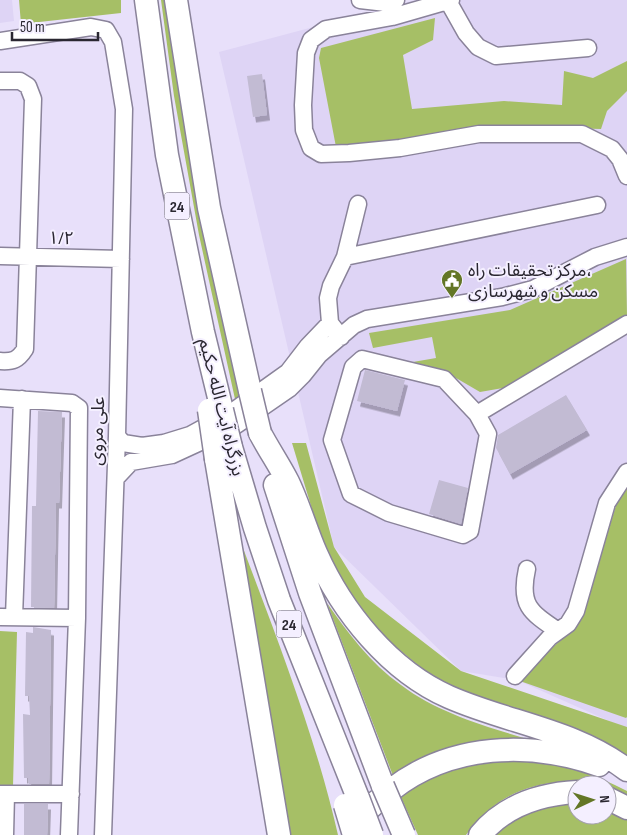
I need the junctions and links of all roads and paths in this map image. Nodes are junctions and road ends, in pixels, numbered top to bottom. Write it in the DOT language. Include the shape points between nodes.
graph roads {
  1 [pos="146,0"];
  2 [pos="176,0"];
  3 [pos="360,0"];
  4 [pos="396,0"];
  5 [pos="450,1"];
  6 [pos="0,41"];
  7 [pos="588,48"];
  8 [pos="0,80"];
  9 [pos="627,176"];
  10 [pos="358,204"];
  11 [pos="597,206"];
  12 [pos="626,249"];
  13 [pos="0,256"];
  14 [pos="345,256"];
  15 [pos="27,257"];
  16 [pos="121,259"];
  17 [pos="330,323"];
  18 [pos="627,324"];
  19 [pos="341,337"];
  20 [pos="313,350"];
  21 [pos="0,361"];
  22 [pos="0,398"];
  23 [pos="22,399"];
  24 [pos="477,414"];
  25 [pos="260,433"];
  26 [pos="117,436"];
  27 [pos="223,453"];
  28 [pos="627,472"];
  29 [pos="116,478"];
  30 [pos="527,569"];
  31 [pos="7,617"];
  32 [pos="77,618"];
  33 [pos="558,632"];
  34 [pos="515,676"];
  35 [pos="627,770"];
  36 [pos="627,779"];
  37 [pos="567,793"];
  38 [pos="3,794"];
  39 [pos="70,794"];
  40 [pos="351,802"];
  41 [pos="5,835"];
  42 [pos="69,835"];
  43 [pos="103,835"];
  44 [pos="279,835"];
  45 [pos="352,835"];
  46 [pos="372,835"];
  47 [pos="404,835"];
  48 [pos="480,835"];
  1 -- 27 [label="highway, بزرگراه آیت الله حکیم / 24, bridge" via="167,155 203,332"];
  2 -- 25 [label="highway, بزرگراه آیت الله حکیم / 24, bridge" via="209,208"];
  3 -- 4 [label="street" via="386,3"];
  5 -- 7 [label="street" via="466,34 478,47 496,56"];
  5 -- 9 [label="street" via="326,29 311,40 306,53 303,105 304,130 311,148 321,154 348,153 400,148 479,134 582,134 612,149"];
  6 -- 16 [label="street, علی مروی" via="91,27 106,30 113,42 124,109"];
  8 -- 15 [label="street" via="20,81 28,86 33,99"];
  10 -- 14 [label="street"];
  11 -- 14 [label="street"];
  12 -- 19 [label="street" via="595,257 533,289 367,319"];
  13 -- 15 [label="street, ۱/۲"];
  14 -- 17 [label="street" via="328,298"];
  15 -- 16 [label="street, ۱/۲"];
  15 -- 21 [label="street" via="24,349 12,362"];
  16 -- 26 [label="street, علی مروی"];
  17 -- 19 [label="street"];
  17 -- 20 [label="street"];
  18 -- 24 [label="street"];
  19 -- 20 [label="street"];
  20 -- 26 [label="street" via="232,412 190,435 164,444 142,446 122,443"];
  20 -- 29 [label="street" via="303,375 289,389 235,426 172,455 131,462"];
  22 -- 23 [label="street"];
  23 -- 31 [label="street"];
  23 -- 32 [label="street" via="72,403 79,408"];
  24 -- 24 [label="street" via="444,380 362,359 353,367 332,440 351,494 389,514 462,535 470,531 488,434"];
  25 -- 35 [label="highway" via="288,482 329,579 374,641 400,667 450,697 591,747"];
  25 -- 47 [label="highway, بزرگراه آیت الله حکیم / 24, bridge" via="302,567"];
  26 -- 29 [label="street, علی مروی"];
  27 -- 40 [label="highway, بزرگراه آیت الله حکیم / 24" via="255,528"];
  27 -- 44 [label="highway"];
  28 -- 33 [label="street" via="607,503 576,611"];
  29 -- 43 [label="street, علی مروی"];
  30 -- 33 [label="street" via="526,605"];
  31 -- 32 [label="street"];
  32 -- 39 [label="street"];
  33 -- 34 [label="street"];
  36 -- 45 [label="highway" via="599,765 556,753 513,750 458,756 421,770 398,784 376,801 358,822"];
  37 -- 48 [label="highway" via="520,803 504,812"];
  38 -- 39 [label="street"];
  38 -- 41 [label="street"];
  39 -- 42 [label="street"];
  40 -- 45 [label="highway, bridge"];
  40 -- 46 [label="highway, bridge"];
}
